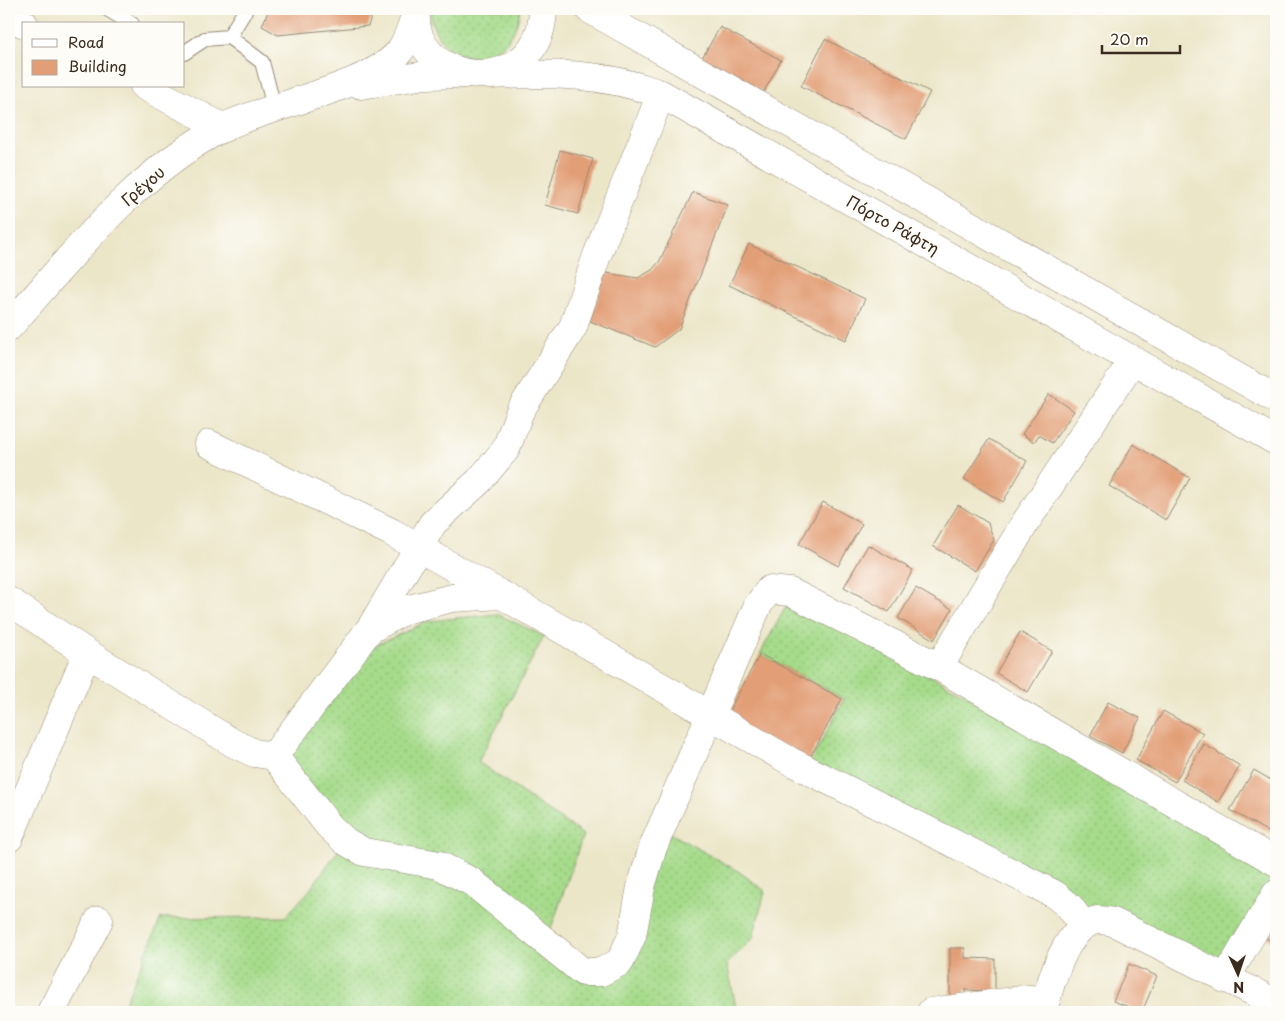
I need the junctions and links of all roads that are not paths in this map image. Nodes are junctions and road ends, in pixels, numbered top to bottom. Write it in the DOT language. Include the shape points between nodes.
graph roads {
  1 [pos="106,9"];
  2 [pos="246,9"];
  3 [pos="543,9"];
  4 [pos="589,9"];
  5 [pos="416,12"];
  6 [pos="9,16"];
  7 [pos="129,22"];
  8 [pos="22,23"];
  9 [pos="229,37"];
  10 [pos="185,52"];
  11 [pos="477,74"];
  12 [pos="155,89"];
  13 [pos="661,94"];
  14 [pos="313,96"];
  15 [pos="274,107"];
  16 [pos="224,128"];
  17 [pos="9,327"];
  18 [pos="1133,360"];
  19 [pos="1276,400"];
  20 [pos="1276,441"];
  21 [pos="210,444"];
  22 [pos="418,547"];
  23 [pos="502,595"];
  24 [pos="9,600"];
  25 [pos="369,630"];
  26 [pos="87,654"];
  27 [pos="939,667"];
  28 [pos="711,716"];
  29 [pos="274,756"];
  30 [pos="9,838"];
  31 [pos="1276,862"];
  32 [pos="1276,894"];
  33 [pos="99,920"];
  34 [pos="1084,926"];
  35 [pos="1226,979"];
  36 [pos="1276,1004"];
  37 [pos="1044,1006"];
  38 [pos="51,1012"];
  39 [pos="931,1012"];
  1 -- 7 [label="lane"];
  2 -- 9 [label="lane"];
  3 -- 11 [label="street" via="536,40 526,56 511,67"];
  4 -- 19 [label="street"];
  5 -- 11 [label="street" via="420,36 430,53 446,66"];
  5 -- 14 [label="street, Γρέγου" via="408,37 392,59 369,75"];
  6 -- 8 [label="street"];
  9 -- 10 [label="lane" via="205,39"];
  9 -- 15 [label="lane" via="262,62"];
  11 -- 13 [label="street, Πόρτο Ράφτη" via="575,75 621,81"];
  11 -- 14 [label="street, Γρέγου" via="397,79"];
  12 -- 16 [label="street"];
  13 -- 18 [label="street, Πόρτο Ράφτη"];
  13 -- 22 [label="street" via="596,258 573,327 520,411 506,449 479,481 433,523"];
  14 -- 15 [label="street, Γρέγου"];
  15 -- 16 [label="street, Γρέγου"];
  16 -- 17 [label="street, Γρέγου" via="173,160 105,218"];
  18 -- 20 [label="street, Πόρτο Ράφτη"];
  18 -- 27 [label="street" via="1025,523"];
  21 -- 22 [label="street"];
  22 -- 23 [label="street"];
  22 -- 25 [label="street"];
  23 -- 25 [label="street" via="452,598 405,610"];
  23 -- 28 [label="street"];
  24 -- 26 [label="street"];
  25 -- 29 [label="street"];
  26 -- 29 [label="street" via="233,743 254,753"];
  26 -- 30 [label="street"];
  27 -- 28 [label="street" via="790,592 769,590 758,605"];
  27 -- 31 [label="street"];
  28 -- 29 [label="street" via="653,846 632,936 620,962 601,972 583,972 472,882 439,865 364,852 345,841 329,826"];
  28 -- 34 [label="street" via="790,761 1054,894 1069,906"];
  32 -- 35 [label="street"];
  33 -- 38 [label="street"];
  34 -- 35 [label="street" via="1097,920 1113,922"];
  34 -- 37 [label="street" via="1063,955 1050,982"];
  35 -- 36 [label="street"];
  37 -- 39 [label="street" via="1028,999"];
}
